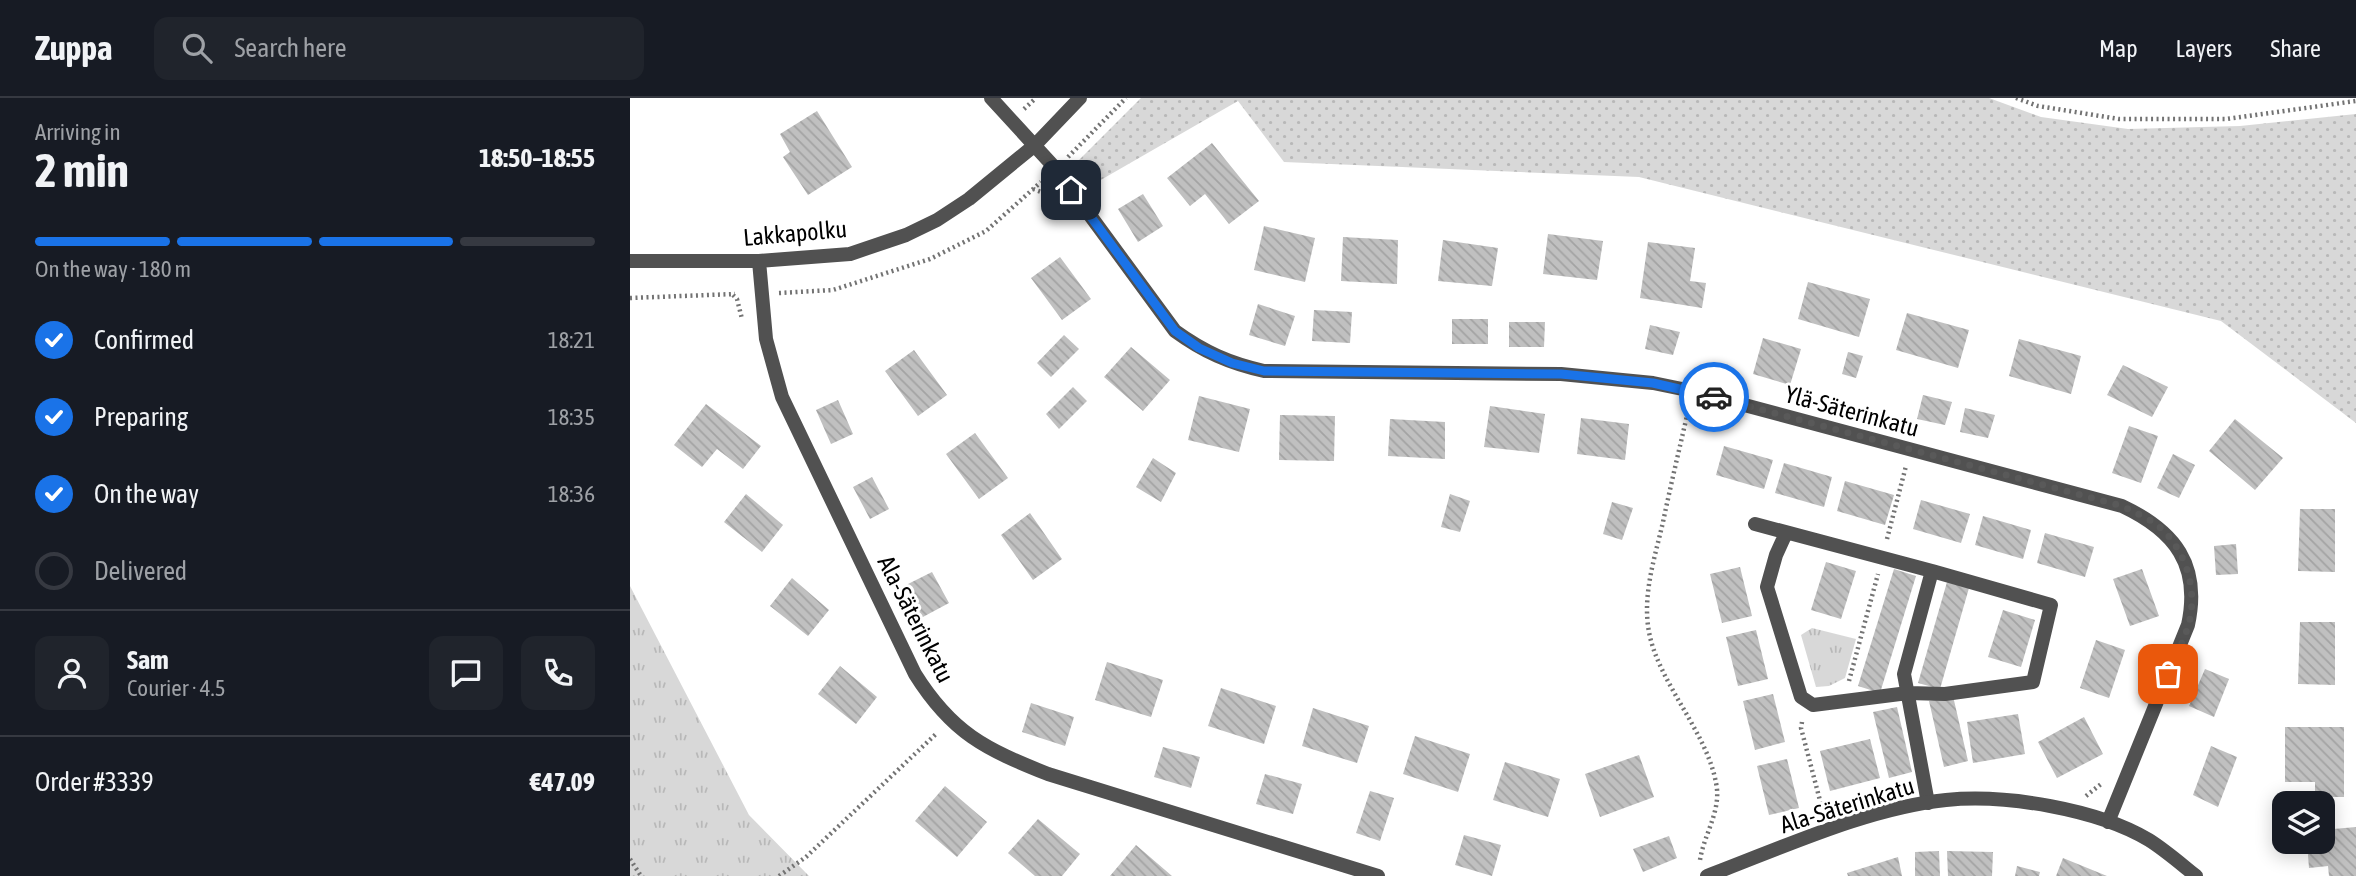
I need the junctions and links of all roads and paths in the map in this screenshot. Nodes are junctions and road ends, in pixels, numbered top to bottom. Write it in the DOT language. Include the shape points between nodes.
graph roads {
  1 [pos="991,98"];
  2 [pos="1080,98"];
  3 [pos="2016,98"];
  4 [pos="2356,101"];
  5 [pos="1035,145"];
  6 [pos="1033,189"];
  7 [pos="1055,198"];
  8 [pos="630,261"];
  9 [pos="759,261"];
  10 [pos="733,295"];
  11 [pos="743,328"];
  12 [pos="1690,403"];
  13 [pos="1907,462"];
  14 [pos="1755,524"];
  15 [pos="1786,533"];
  16 [pos="1882,557"];
  17 [pos="1932,571"];
  18 [pos="1908,693"];
  19 [pos="1805,700"];
  20 [pos="1844,701"];
  21 [pos="933,722"];
  22 [pos="2107,778"];
  23 [pos="1928,803"];
  24 [pos="2080,813"];
  25 [pos="2108,822"];
  26 [pos="1828,831"];
  27 [pos="630,859"];
  28 [pos="1703,870"];
  29 [pos="641,876"];
  30 [pos="779,876"];
  31 [pos="1378,876"];
  32 [pos="2196,876"];
  1 -- 5 [label="street, Ylä-Säterinkatu"];
  2 -- 5 [label="street, Lakkapolku"];
  3 -- 4 [label="path" via="2119,119 2226,119"];
  5 -- 9 [label="street, Lakkapolku" via="969,199 906,235 850,254"];
  5 -- 25 [label="street, Ylä-Säterinkatu" via="1175,331 1232,363 1264,371 1561,374 1653,383 2122,506 2145,517 2169,536 2186,565 2192,609"];
  6 -- 7 [label="path"];
  8 -- 9 [label="street, Lakkapolku"];
  9 -- 31 [label="street, Ala-Säterinkatu" via="766,339 782,397 915,674 950,721 978,743 1048,774"];
  10 -- 11 [label="path"];
  12 -- 28 [label="path" via="1652,570 1648,610 1655,652 1717,783 1714,818 1701,851"];
  13 -- 16 [label="path"];
  14 -- 15 [label="street"];
  15 -- 16 [label="street"];
  15 -- 19 [label="street" via="1767,587"];
  16 -- 17 [label="street"];
  16 -- 20 [label="path"];
  17 -- 18 [label="street" via="1904,674"];
  17 -- 18 [label="street" via="2051,605 2033,682 1945,694"];
  18 -- 20 [label="street"];
  18 -- 23 [label="street"];
  19 -- 20 [label="street" via="1813,705"];
  19 -- 26 [label="path" via="1801,728"];
  21 -- 30 [label="path" via="940,730 806,857"];
  22 -- 24 [label="path" via="2085,796"];
  23 -- 24 [label="street, Ala-Säterinkatu" via="2018,802"];
  23 -- 26 [label="street, Ala-Säterinkatu"];
  24 -- 25 [label="street, Ala-Säterinkatu"];
  25 -- 32 [label="street, Ala-Säterinkatu" via="2149,840"];
  26 -- 28 [label="street, Ala-Säterinkatu"];
  27 -- 29 [label="path"];
}
